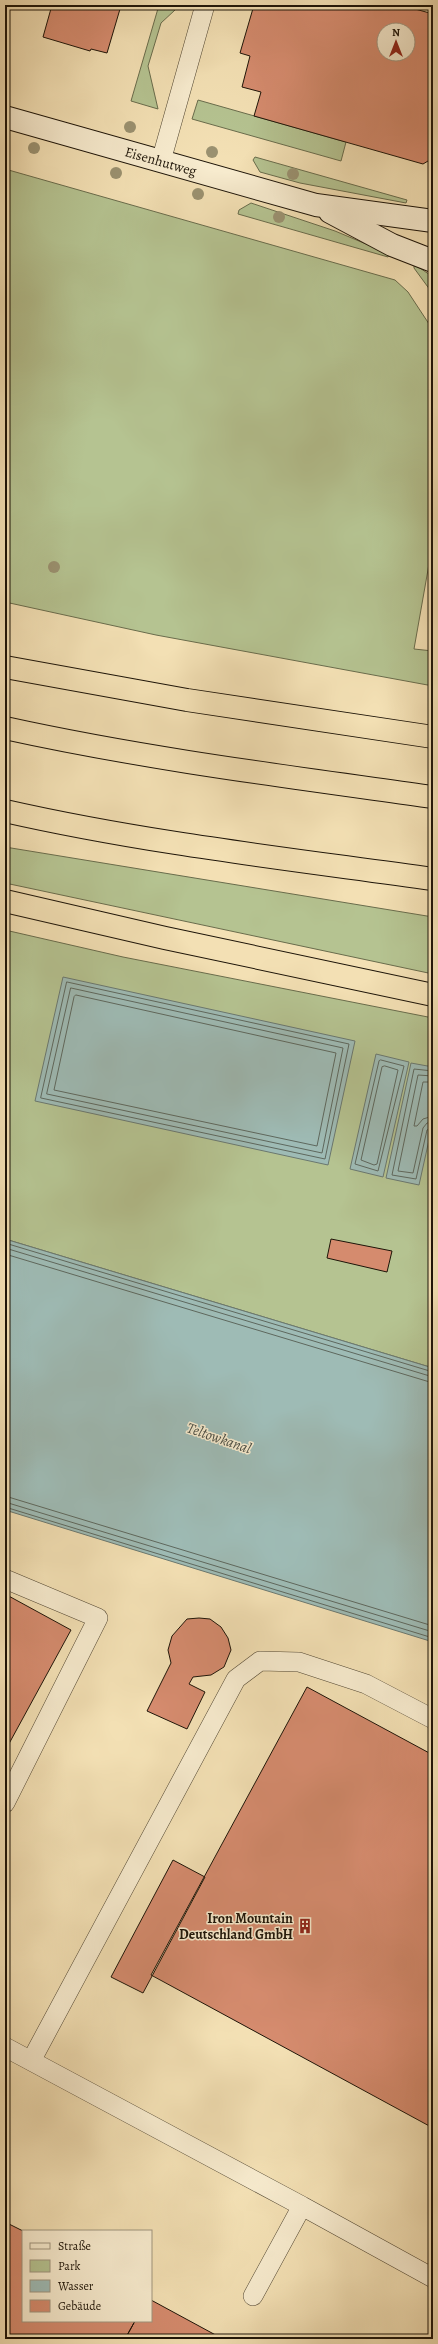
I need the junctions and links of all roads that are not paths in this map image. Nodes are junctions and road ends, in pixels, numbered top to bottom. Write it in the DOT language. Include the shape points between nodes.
graph roads {
  1 [pos="205,5"];
  2 [pos="5,117"];
  3 [pos="161,162"];
  4 [pos="316,205"];
  5 [pos="433,221"];
  6 [pos="433,261"];
  7 [pos="5,667"];
  8 [pos="5,728"];
  9 [pos="433,737"];
  10 [pos="433,797"];
  11 [pos="5,811"];
  12 [pos="433,879"];
  13 [pos="5,901"];
  14 [pos="433,995"];
  15 [pos="5,1579"];
  16 [pos="433,1719"];
  17 [pos="5,1803"];
  18 [pos="5,2047"];
  19 [pos="31,2061"];
  20 [pos="302,2206"];
  21 [pos="433,2278"];
  22 [pos="253,2296"];
  1 -- 3 [label="lane"];
  2 -- 3 [label="street, Eisenhutweg"];
  3 -- 4 [label="street, Eisenhutweg"];
  4 -- 5 [label="street, Eisenhutweg"];
  4 -- 6 [label="street, Eisenhutweg" via="392,245"];
  7 -- 9 [label="highway" via="187,700"];
  8 -- 10 [label="highway" via="190,761"];
  11 -- 12 [label="highway" via="58,823 180,843"];
  13 -- 14 [label="highway"];
  15 -- 17 [label="lane" via="98,1618"];
  16 -- 19 [label="lane" via="366,1684 299,1662 260,1661 236,1679"];
  18 -- 19 [label="lane"];
  19 -- 20 [label="lane"];
  20 -- 21 [label="lane"];
  20 -- 22 [label="lane"];
}
